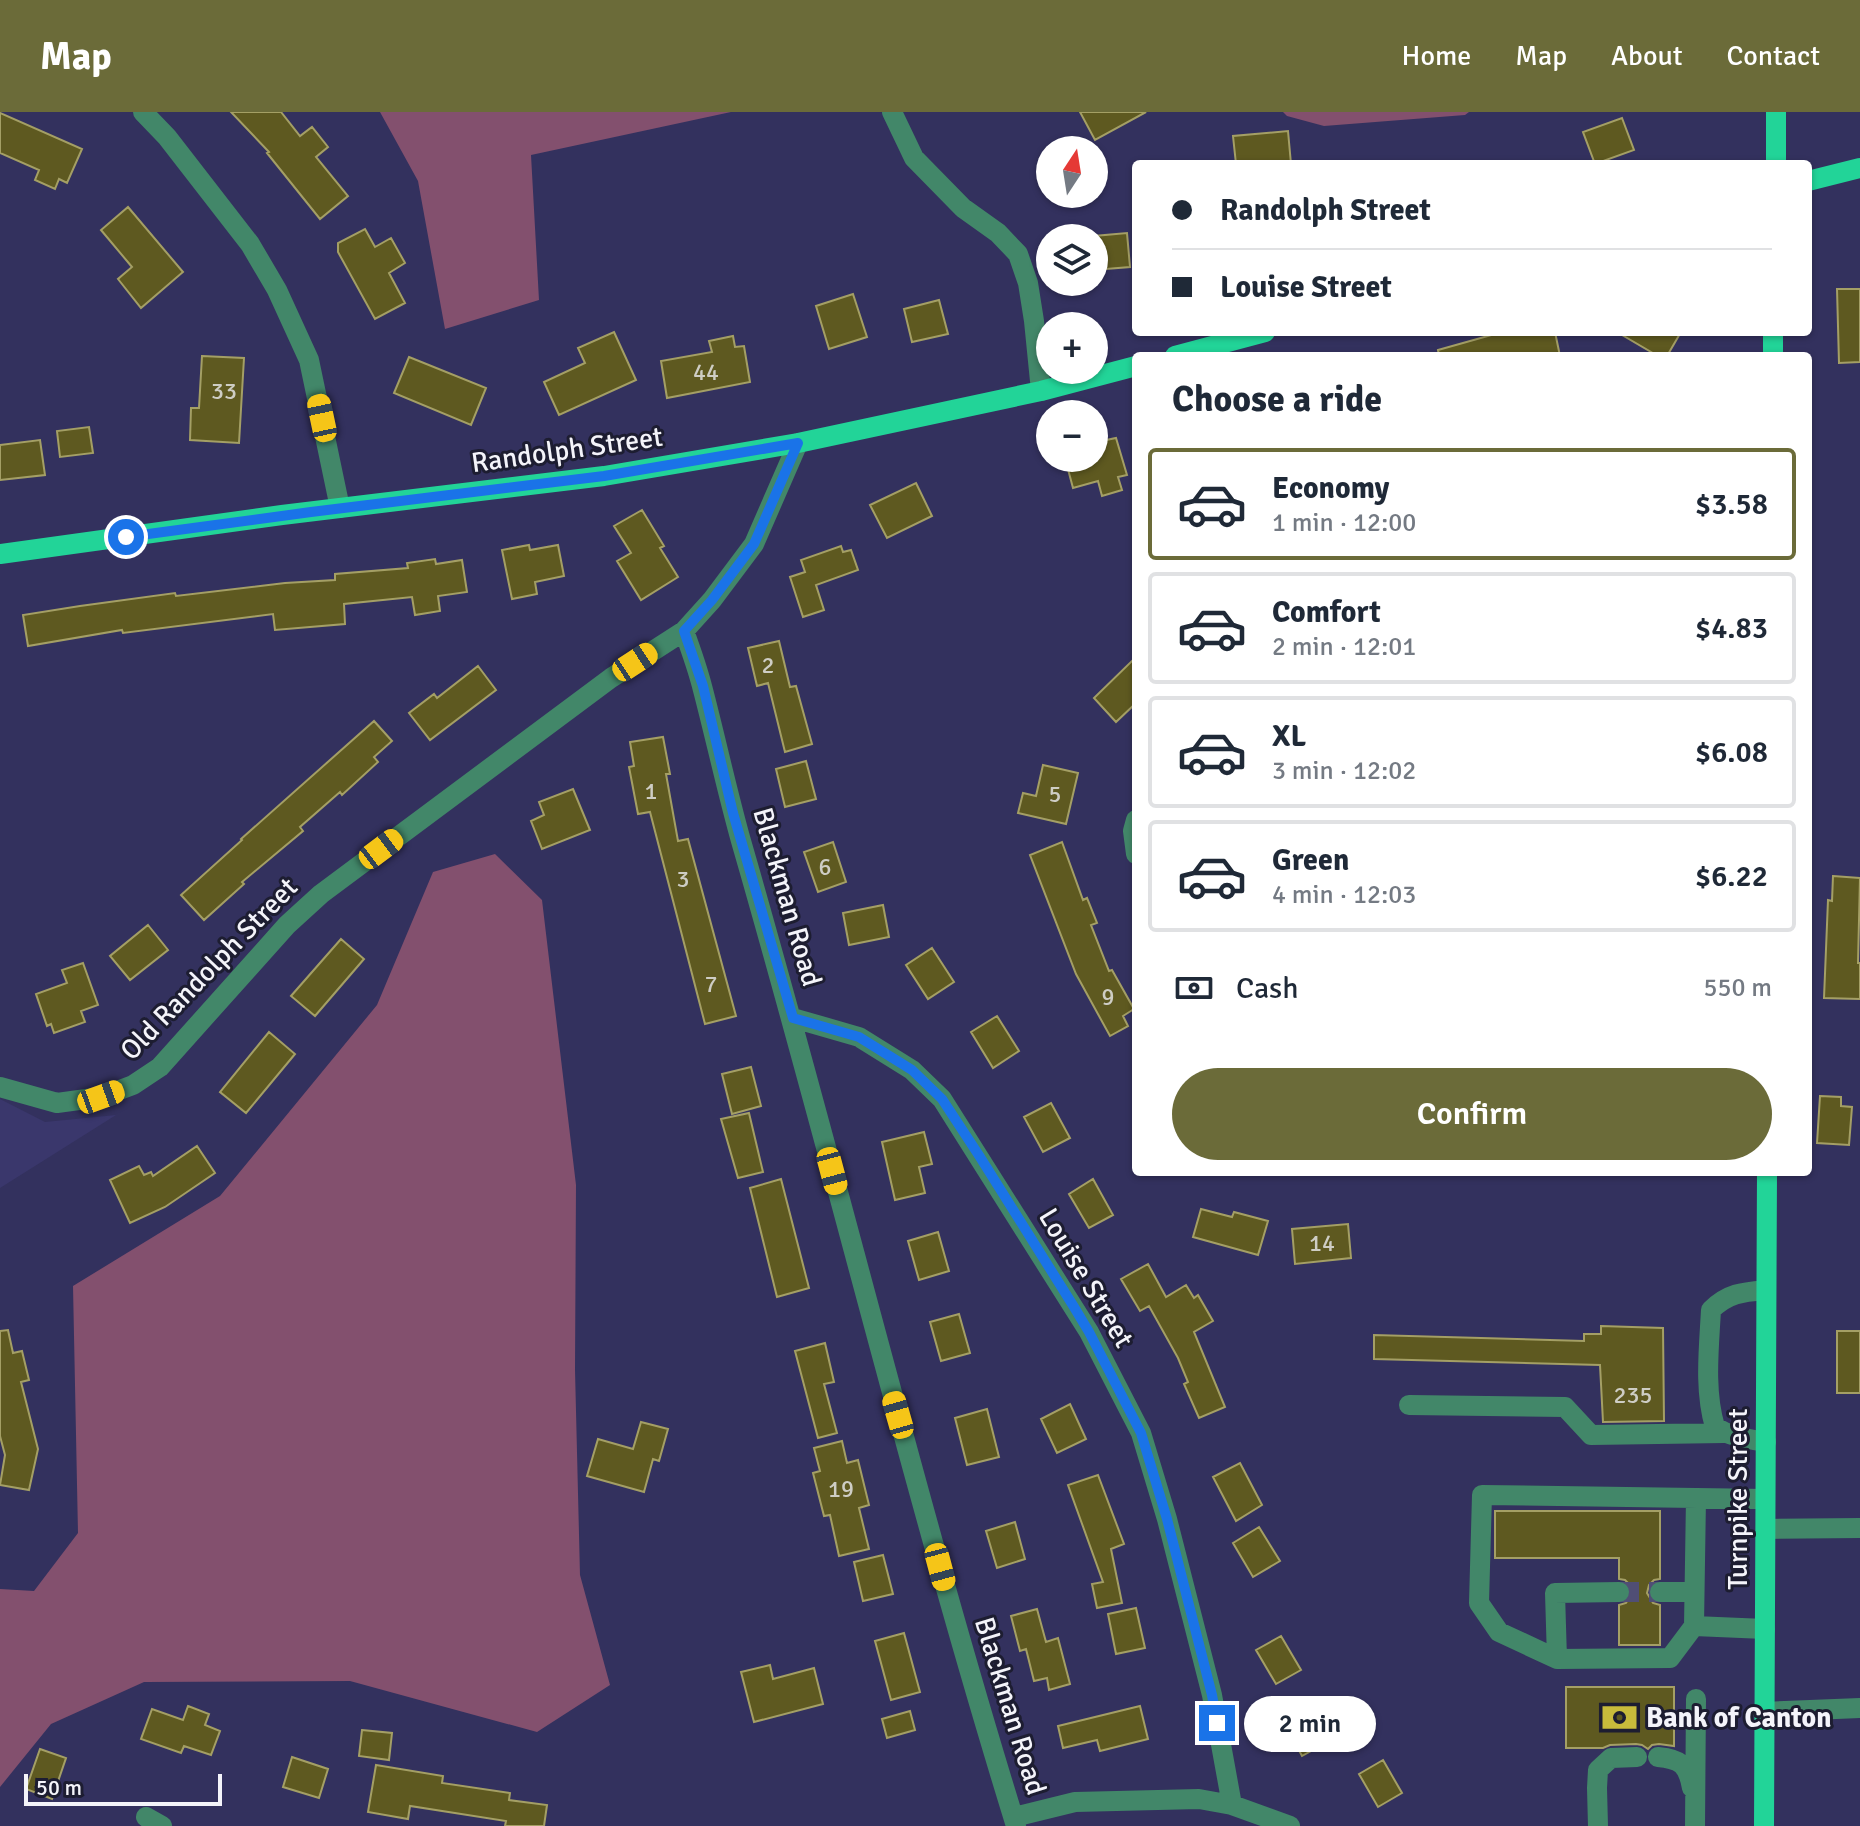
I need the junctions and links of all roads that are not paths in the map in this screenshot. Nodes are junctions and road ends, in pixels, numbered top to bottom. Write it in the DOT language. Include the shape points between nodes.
graph roads {
  1 [pos="143,112"];
  2 [pos="892,112"];
  3 [pos="1776,112"];
  4 [pos="1776,160"];
  5 [pos="1860,168"];
  6 [pos="1812,180"];
  7 [pos="1258,336"];
  8 [pos="1236,348"];
  9 [pos="1206,352"];
  10 [pos="1132,367"];
  11 [pos="1041,391"];
  12 [pos="798,443"];
  13 [pos="340,508"];
  14 [pos="0,554"];
  15 [pos="684,631"];
  16 [pos="793,1018"];
  17 [pos="0,1087"];
  18 [pos="1767,1176"];
  19 [pos="1766,1290"];
  20 [pos="1409,1405"];
  21 [pos="1724,1433"];
  22 [pos="1766,1442"];
  23 [pos="1696,1498"];
  24 [pos="1765,1499"];
  25 [pos="1860,1528"];
  26 [pos="1766,1529"];
  27 [pos="1619,1592"];
  28 [pos="1660,1592"];
  29 [pos="1694,1592"];
  30 [pos="1694,1626"];
  31 [pos="1765,1629"];
  32 [pos="1557,1659"];
  33 [pos="1696,1699"];
  34 [pos="1859,1703"];
  35 [pos="1763,1712"];
  36 [pos="1637,1757"];
  37 [pos="1658,1757"];
  38 [pos="1232,1805"];
  39 [pos="1695,1819"];
  40 [pos="1015,1822"];
  41 [pos="1290,1826"];
  42 [pos="1598,1826"];
  43 [pos="1764,1826"];
  1 -- 13 [label="street" via="250,244 277,290 309,360"];
  2 -- 11 [label="street" via="914,158 1018,254 1028,283"];
  3 -- 4 [label="main road"];
  5 -- 6 [label="main road"];
  7 -- 8 [label="main road"];
  8 -- 9 [label="main road"];
  10 -- 11 [label="main road, Randolph Street"];
  11 -- 12 [label="main road, Randolph Street"];
  12 -- 13 [label="main road, Randolph Street" via="604,476"];
  12 -- 15 [label="street, Old Randolph Street" via="754,544"];
  13 -- 14 [label="main road, Randolph Street"];
  15 -- 16 [label="street, Blackman Road"];
  15 -- 17 [label="street, Old Randolph Street" via="611,678 321,894 160,1067 133,1085 101,1097 57,1103"];
  16 -- 38 [label="street, Louise Street" via="859,1037 912,1070 942,1099 1089,1332 1141,1433 1167,1519 1212,1695"];
  16 -- 40 [label="street, Blackman Road" via="889,1385"];
  18 -- 19 [label="main road, Turnpike Street"];
  19 -- 21 [label="street" via="1722,1299 1711,1310 1711,1415"];
  19 -- 22 [label="main road, Turnpike Street"];
  20 -- 21 [label="street" via="1565,1407 1591,1435"];
  21 -- 22 [label="street"];
  22 -- 24 [label="main road, Turnpike Street"];
  23 -- 24 [label="street"];
  23 -- 29 [label="street"];
  23 -- 32 [label="street" via="1482,1495 1479,1603 1499,1632"];
  24 -- 26 [label="main road, Turnpike Street"];
  25 -- 26 [label="street"];
  26 -- 31 [label="main road, Turnpike Street"];
  27 -- 32 [label="street" via="1555,1593"];
  28 -- 29 [label="street"];
  29 -- 30 [label="street"];
  30 -- 31 [label="street"];
  30 -- 32 [label="street" via="1670,1658"];
  31 -- 35 [label="main road, Turnpike Street"];
  33 -- 39 [label="street"];
  34 -- 35 [label="street"];
  35 -- 43 [label="main road, Turnpike Street"];
  36 -- 42 [label="street" via="1611,1758 1598,1770"];
  37 -- 39 [label="street" via="1686,1767"];
  38 -- 40 [label="street" via="1199,1799 1075,1802"];
  38 -- 41 [label="street"];
}
